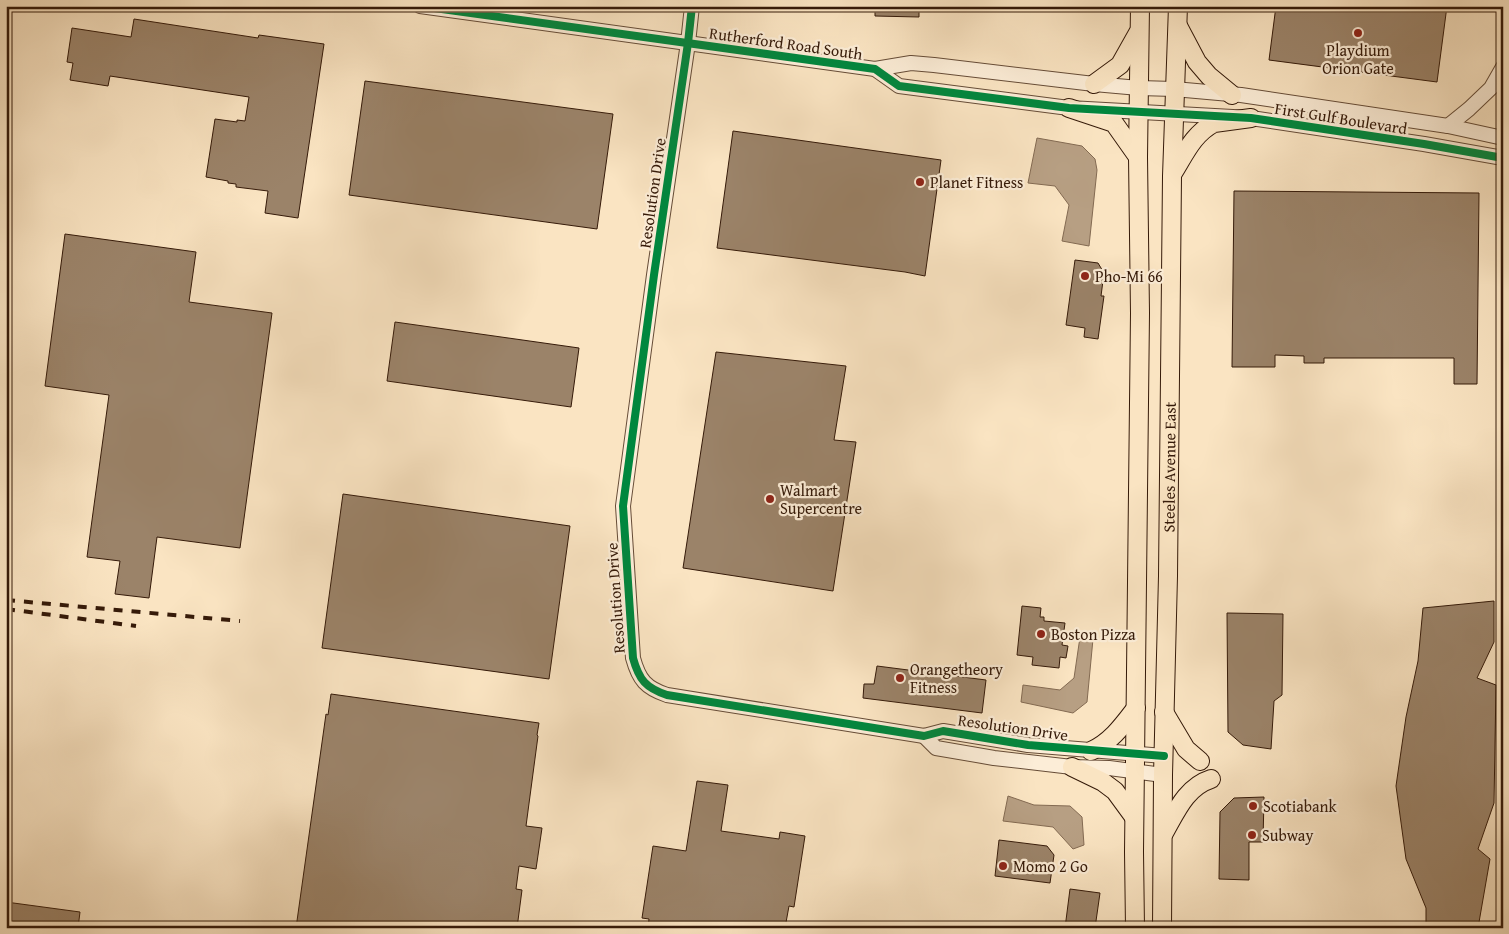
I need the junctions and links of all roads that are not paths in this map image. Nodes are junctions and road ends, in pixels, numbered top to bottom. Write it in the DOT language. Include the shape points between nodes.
graph roads {
  1 [pos="420,6"];
  2 [pos="692,6"];
  3 [pos="1140,6"];
  4 [pos="1178,6"];
  5 [pos="1178,25"];
  6 [pos="1140,30"];
  7 [pos="688,43"];
  8 [pos="1503,67"];
  9 [pos="875,69"];
  10 [pos="1094,84"];
  11 [pos="1139,88"];
  12 [pos="1174,89"];
  13 [pos="1232,95"];
  14 [pos="1069,108"];
  15 [pos="1139,112"];
  16 [pos="1174,113"];
  17 [pos="1251,118"];
  18 [pos="1448,126"];
  19 [pos="1502,136"];
  20 [pos="1138,157"];
  21 [pos="1500,158"];
  22 [pos="1172,176"];
  23 [pos="1136,708"];
  24 [pos="1164,712"];
  25 [pos="924,736"];
  26 [pos="1091,751"];
  27 [pos="1164,756"];
  28 [pos="1200,761"];
  29 [pos="1135,763"];
  30 [pos="1072,768"];
  31 [pos="1163,775"];
  32 [pos="1211,779"];
  33 [pos="1134,817"];
  34 [pos="1163,834"];
  35 [pos="1135,928"];
  36 [pos="1162,928"];
  1 -- 7 [label="street, Rutherford Road South"];
  2 -- 7 [label="street, Resolution Drive"];
  3 -- 6 [label="main road, Steeles Avenue East"];
  4 -- 5 [label="main road, Steeles Avenue East"];
  5 -- 12 [label="main road, Steeles Avenue East"];
  5 -- 13 [label="main road" via="1197,62"];
  6 -- 10 [label="main road" via="1120,64"];
  6 -- 11 [label="main road, Steeles Avenue East"];
  7 -- 9 [label="street, Rutherford Road South"];
  7 -- 25 [label="street, Resolution Drive" via="623,506 636,671 654,691 667,695"];
  8 -- 18 [label="street" via="1490,88"];
  9 -- 10 [label="street, First Gulf Boulevard" via="911,63"];
  9 -- 14 [label="street, Rutherford Road South" via="899,86"];
  10 -- 11 [label="street, First Gulf Boulevard"];
  11 -- 12 [label="street, First Gulf Boulevard"];
  11 -- 15 [label="main road, Steeles Avenue East"];
  12 -- 13 [label="street, First Gulf Boulevard"];
  12 -- 16 [label="main road, Steeles Avenue East"];
  13 -- 18 [label="street, First Gulf Boulevard"];
  14 -- 15 [label="street, Rutherford Road South"];
  14 -- 20 [label="main road" via="1114,124"];
  15 -- 16 [label="street, Rutherford Road South"];
  15 -- 20 [label="main road, Steeles Avenue East"];
  16 -- 17 [label="street, First Gulf Boulevard"];
  16 -- 22 [label="main road, Steeles Avenue East"];
  17 -- 21 [label="street, First Gulf Boulevard"];
  17 -- 22 [label="main road" via="1208,126 1193,139"];
  18 -- 19 [label="street, First Gulf Boulevard"];
  19 -- 21 [label="street"];
  20 -- 23 [label="main road, Steeles Avenue East" via="1140,323"];
  22 -- 24 [label="main road, Steeles Avenue East"];
  23 -- 26 [label="main road" via="1121,728 1102,746"];
  23 -- 29 [label="main road, Steeles Avenue East"];
  24 -- 27 [label="main road, Steeles Avenue East"];
  24 -- 28 [label="main road" via="1186,749"];
  25 -- 26 [label="street, Resolution Drive" via="943,730 1028,746"];
  25 -- 30 [label="street, Resolution Drive" via="936,748"];
  26 -- 29 [label="street, Resolution Drive"];
  27 -- 29 [label="street, Resolution Drive"];
  27 -- 31 [label="main road, Steeles Avenue East"];
  29 -- 30 [label="street, Resolution Drive" via="1110,768"];
  29 -- 31 [label="street, Resolution Drive"];
  29 -- 33 [label="main road, Steeles Avenue East"];
  30 -- 33 [label="main road" via="1113,790"];
  31 -- 34 [label="main road, Steeles Avenue East"];
  32 -- 34 [label="main road" via="1202,782 1183,799"];
  33 -- 35 [label="main road, Steeles Avenue East"];
  34 -- 36 [label="main road, Steeles Avenue East"];
}
